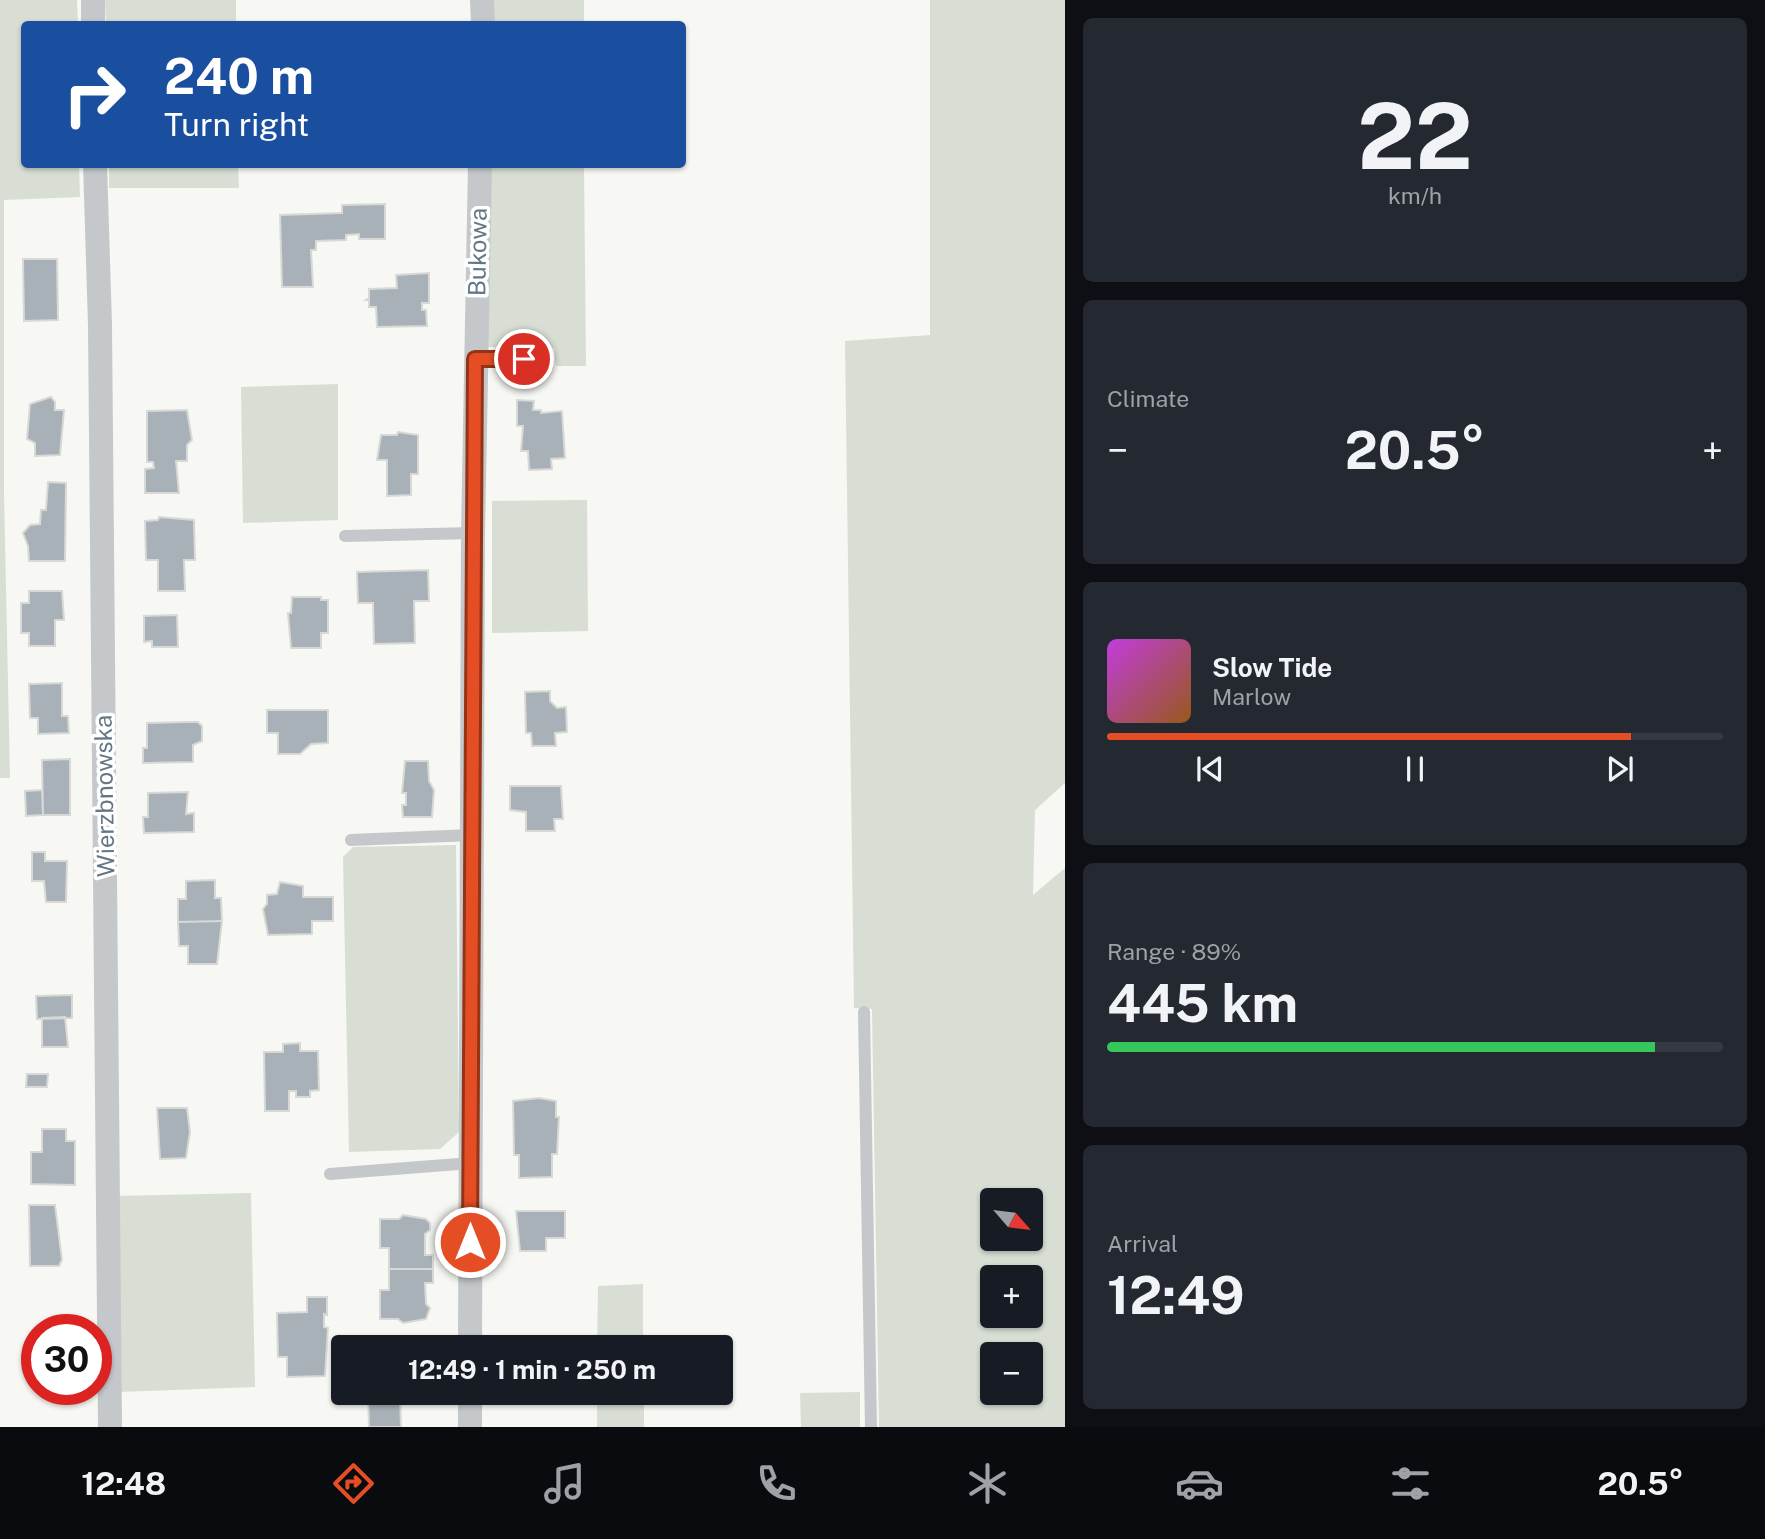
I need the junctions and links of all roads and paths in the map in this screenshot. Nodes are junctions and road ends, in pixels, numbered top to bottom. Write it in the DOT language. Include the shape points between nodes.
graph roads {
  1 [pos="93,0"];
  2 [pos="482,0"];
  3 [pos="93,21"];
  4 [pos="483,21"];
  5 [pos="94,168"];
  6 [pos="480,168"];
  7 [pos="475,359"];
  8 [pos="548,359"];
  9 [pos="473,533"];
  10 [pos="345,536"];
  11 [pos="472,835"];
  12 [pos="351,840"];
  13 [pos="864,1012"];
  14 [pos="471,1163"];
  15 [pos="330,1174"];
  16 [pos="470,1335"];
  17 [pos="470,1405"];
  18 [pos="110,1427"];
  19 [pos="470,1427"];
  20 [pos="871,1427"];
  1 -- 3 [label="street"];
  2 -- 4 [label="street"];
  5 -- 18 [label="street, Wierzbnowska" via="100,339"];
  6 -- 7 [label="street, Bukowa"];
  7 -- 8 [label="lane"];
  7 -- 9 [label="street, Bukowa"];
  9 -- 10 [label="lane"];
  9 -- 11 [label="street, Bukowa"];
  11 -- 12 [label="lane"];
  11 -- 14 [label="street, Bukowa"];
  13 -- 20 [label="lane"];
  14 -- 15 [label="lane"];
  14 -- 16 [label="street, Bukowa"];
  17 -- 19 [label="street"];
}
